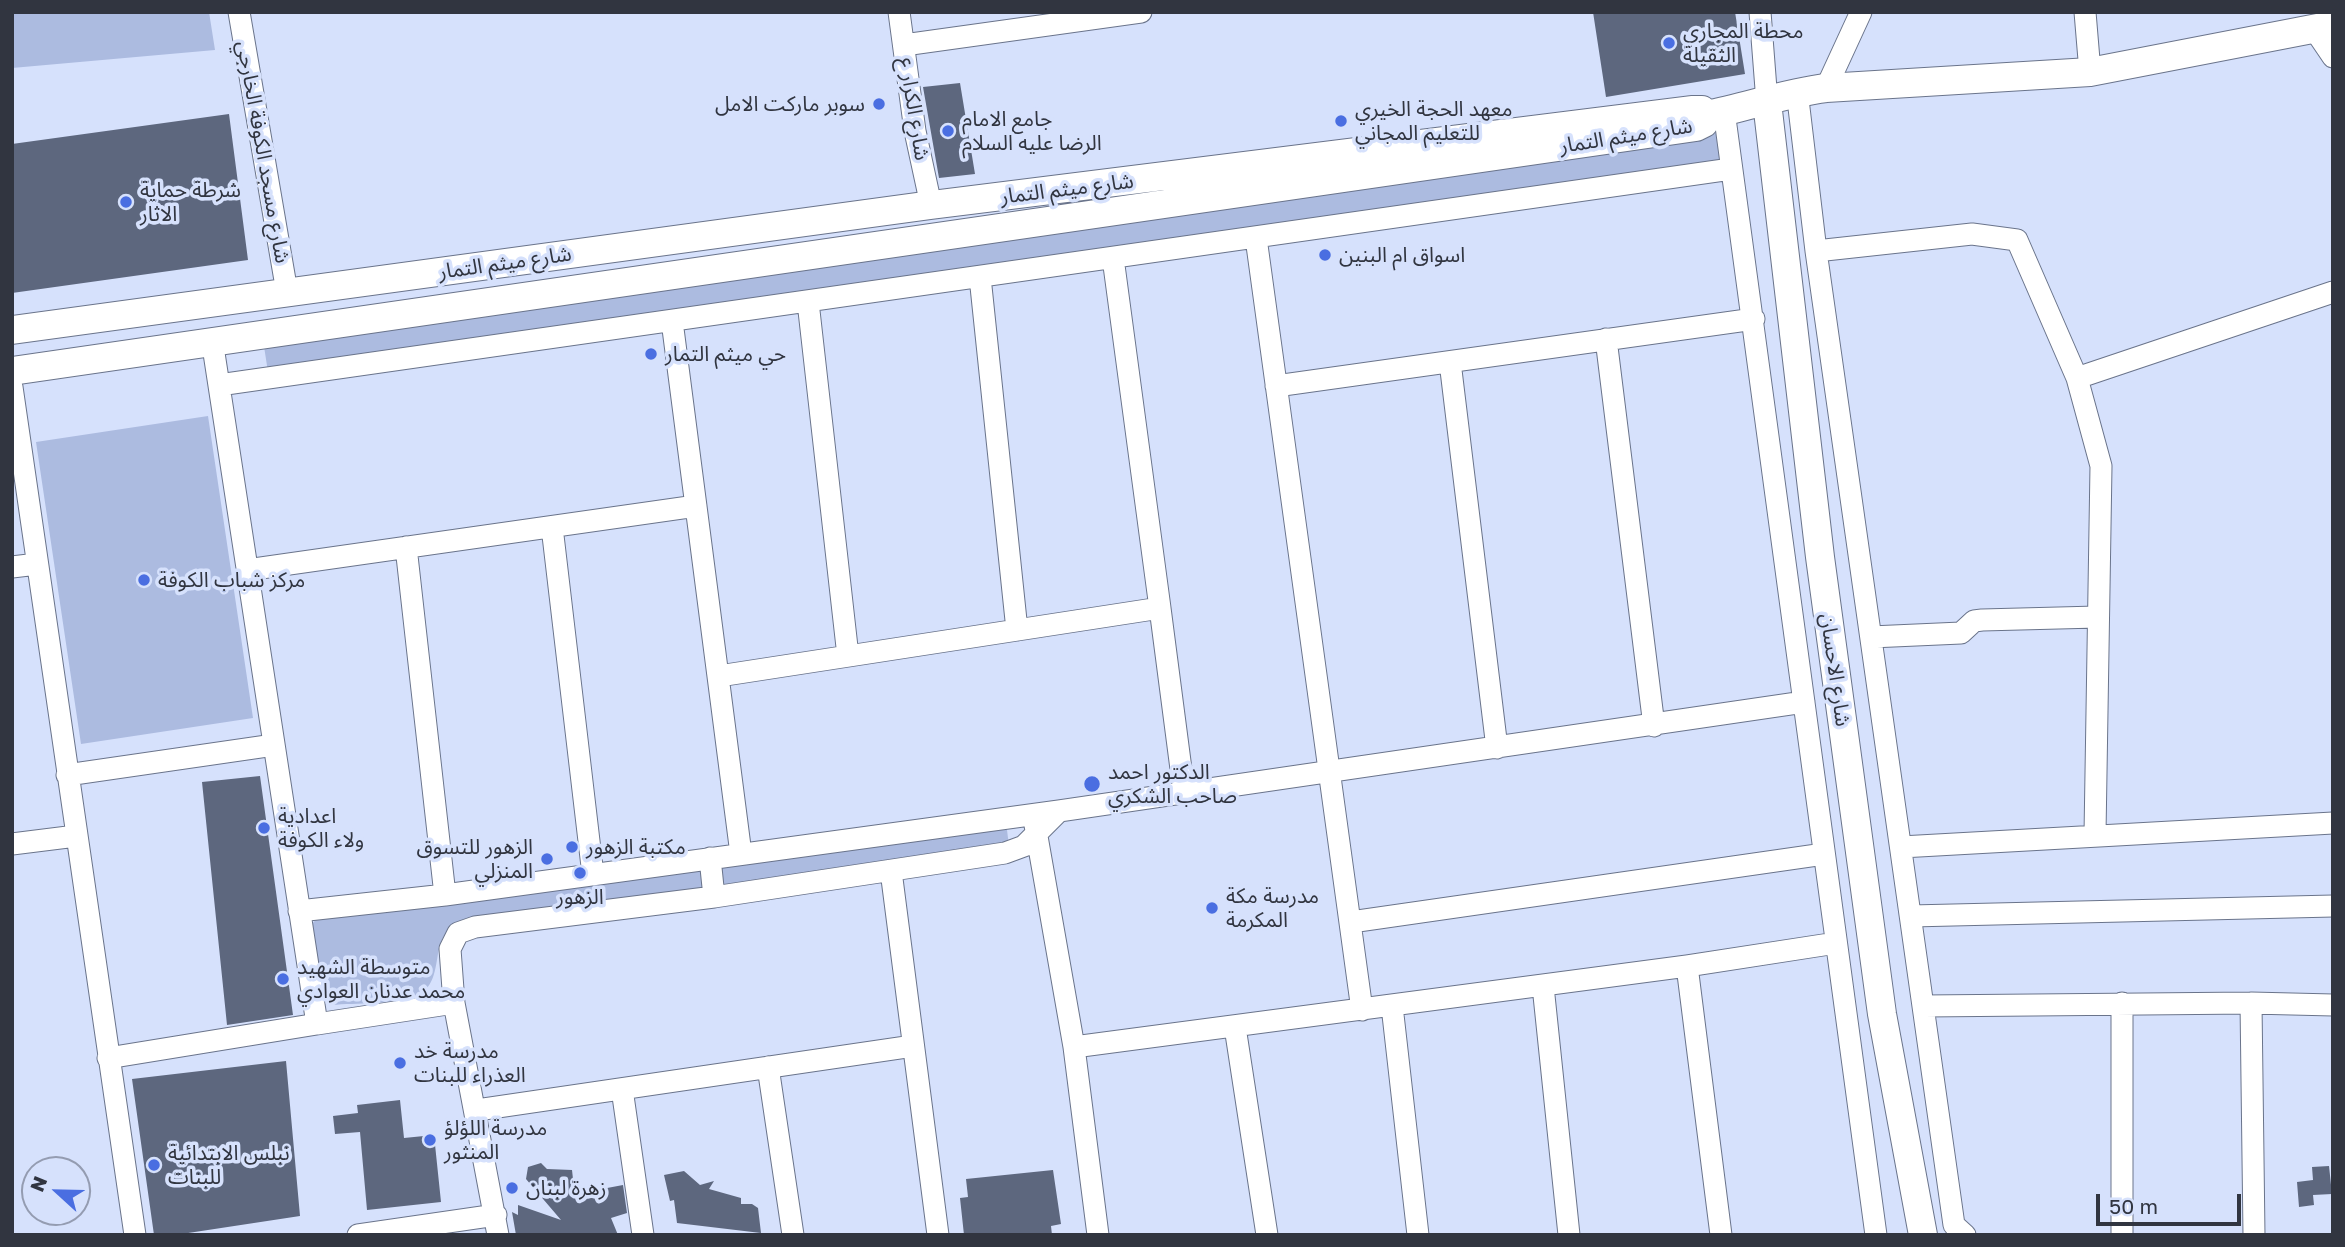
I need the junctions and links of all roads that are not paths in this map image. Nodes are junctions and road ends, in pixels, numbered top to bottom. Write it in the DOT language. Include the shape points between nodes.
graph roads {
  1 [pos="239,12"];
  2 [pos="899,12"];
  3 [pos="1141,12"];
  4 [pos="1759,12"];
  5 [pos="1861,12"];
  6 [pos="2085,12"];
  7 [pos="2323,27"];
  8 [pos="904,45"];
  9 [pos="2333,57"];
  10 [pos="2090,72"];
  11 [pos="1826,88"];
  12 [pos="1797,91"];
  13 [pos="1767,102"];
  14 [pos="1716,113"];
  15 [pos="1731,169"];
  16 [pos="931,205"];
  17 [pos="1256,237"];
  18 [pos="1816,251"];
  19 [pos="1113,258"];
  20 [pos="981,277"];
  21 [pos="287,292"];
  22 [pos="2333,292"];
  23 [pos="808,302"];
  24 [pos="1754,318"];
  25 [pos="672,321"];
  26 [pos="12,330"];
  27 [pos="1606,339"];
  28 [pos="212,340"];
  29 [pos="1450,362"];
  30 [pos="12,371"];
  31 [pos="2077,378"];
  32 [pos="219,385"];
  33 [pos="1276,386"];
  34 [pos="12,387"];
  35 [pos="696,506"];
  36 [pos="552,527"];
  37 [pos="406,547"];
  38 [pos="37,564"];
  39 [pos="12,567"];
  40 [pos="247,570"];
  41 [pos="1160,608"];
  42 [pos="2097,617"];
  43 [pos="1017,630"];
  44 [pos="1871,637"];
  45 [pos="848,656"];
  46 [pos="719,676"];
  47 [pos="1804,702"];
  48 [pos="1654,726"];
  49 [pos="274,745"];
  50 [pos="1497,748"];
  51 [pos="1327,772"];
  52 [pos="67,775"];
  53 [pos="1184,792"];
  54 [pos="1059,811"];
  55 [pos="1033,814"];
  56 [pos="2333,823"];
  57 [pos="2095,834"];
  58 [pos="76,836"];
  59 [pos="1036,836"];
  60 [pos="12,844"];
  61 [pos="1902,847"];
  62 [pos="1824,853"];
  63 [pos="741,854"];
  64 [pos="710,858"];
  65 [pos="891,871"];
  66 [pos="593,875"];
  67 [pos="445,895"];
  68 [pos="714,897"];
  69 [pos="2333,906"];
  70 [pos="299,911"];
  71 [pos="1912,916"];
  72 [pos="1351,922"];
  73 [pos="1836,943"];
  74 [pos="1687,966"];
  75 [pos="1543,986"];
  76 [pos="454,1003"];
  77 [pos="2122,1003"];
  78 [pos="2251,1003"];
  79 [pos="2333,1005"];
  80 [pos="1392,1006"];
  81 [pos="1924,1006"];
  82 [pos="1362,1010"];
  83 [pos="317,1024"];
  84 [pos="1235,1027"];
  85 [pos="913,1046"];
  86 [pos="1074,1047"];
  87 [pos="108,1058"];
  88 [pos="768,1067"];
  89 [pos="622,1089"];
  90 [pos="477,1110"];
  91 [pos="497,1225"];
  92 [pos="135,1235"];
  93 [pos="358,1235"];
  94 [pos="643,1235"];
  95 [pos="793,1235"];
  96 [pos="938,1235"];
  97 [pos="1098,1235"];
  98 [pos="1267,1235"];
  99 [pos="1418,1235"];
  100 [pos="1569,1235"];
  101 [pos="1721,1235"];
  102 [pos="1876,1235"];
  103 [pos="1923,1235"];
  104 [pos="1965,1235"];
  105 [pos="2122,1235"];
  106 [pos="2254,1235"];
  1 -- 21 [label="street, شارع مسجد الكوفة الخارجي"];
  2 -- 8 [label="street, شارع الكرار ع"];
  3 -- 8 [label="street"];
  4 -- 13 [label="street"];
  5 -- 11 [label="street"];
  6 -- 10 [label="street"];
  7 -- 9 [label="street"];
  7 -- 10 [label="street"];
  8 -- 16 [label="street, شارع الكرار ع"];
  10 -- 11 [label="street"];
  11 -- 12 [label="street"];
  12 -- 13 [label="street"];
  12 -- 18 [label="street"];
  13 -- 14 [label="street"];
  13 -- 103 [label="street, شارع الاحسان" via="1819,557 1876,972"];
  14 -- 15 [label="street"];
  14 -- 16 [label="street, شارع ميثم التمار" via="1693,110"];
  14 -- 28 [label="street, شارع ميثم التمار" via="1704,123 1682,129"];
  15 -- 17 [label="street"];
  15 -- 24 [label="street"];
  16 -- 21 [label="street, شارع ميثم التمار"];
  17 -- 19 [label="street"];
  17 -- 33 [label="street"];
  18 -- 31 [label="street" via="1972,234 2017,240"];
  18 -- 44 [label="street"];
  19 -- 20 [label="street"];
  19 -- 41 [label="street"];
  20 -- 23 [label="street"];
  20 -- 43 [label="street"];
  21 -- 26 [label="street, شارع ميثم التمار"];
  22 -- 31 [label="street"];
  23 -- 25 [label="street"];
  23 -- 45 [label="street"];
  24 -- 27 [label="street"];
  24 -- 47 [label="street"];
  25 -- 32 [label="street"];
  25 -- 35 [label="street"];
  27 -- 29 [label="street"];
  27 -- 48 [label="street"];
  28 -- 30 [label="street, شارع ميثم التمار"];
  28 -- 32 [label="street"];
  29 -- 33 [label="street"];
  29 -- 50 [label="street"];
  31 -- 42 [label="street" via="2101,466"];
  32 -- 40 [label="street"];
  33 -- 51 [label="street"];
  34 -- 38 [label="street"];
  35 -- 36 [label="street"];
  35 -- 46 [label="street"];
  36 -- 37 [label="street"];
  36 -- 66 [label="street"];
  37 -- 40 [label="street"];
  37 -- 67 [label="street"];
  38 -- 39 [label="street"];
  38 -- 52 [label="street"];
  40 -- 49 [label="street"];
  41 -- 43 [label="street"];
  41 -- 53 [label="street"];
  42 -- 44 [label="street" via="1982,620 1961,633"];
  42 -- 57 [label="street"];
  43 -- 45 [label="street"];
  44 -- 61 [label="street"];
  45 -- 46 [label="street"];
  46 -- 63 [label="street"];
  47 -- 48 [label="street"];
  47 -- 62 [label="street"];
  48 -- 50 [label="street"];
  49 -- 52 [label="street"];
  49 -- 70 [label="street"];
  50 -- 51 [label="street"];
  51 -- 53 [label="street"];
  51 -- 72 [label="street"];
  52 -- 58 [label="street"];
  53 -- 54 [label="street"];
  54 -- 55 [label="street"];
  54 -- 59 [label="street"];
  55 -- 59 [label="street"];
  55 -- 63 [label="street"];
  56 -- 57 [label="street"];
  57 -- 61 [label="street"];
  58 -- 60 [label="street"];
  58 -- 87 [label="street"];
  59 -- 65 [label="street" via="1005,853"];
  59 -- 86 [label="street"];
  61 -- 71 [label="street"];
  62 -- 72 [label="street"];
  62 -- 73 [label="street"];
  63 -- 64 [label="street"];
  64 -- 66 [label="street"];
  64 -- 68 [label="street"];
  65 -- 68 [label="street"];
  65 -- 85 [label="street"];
  66 -- 67 [label="street"];
  67 -- 70 [label="street"];
  68 -- 76 [label="street" via="467,929 451,944"];
  69 -- 71 [label="street"];
  70 -- 83 [label="street"];
  71 -- 81 [label="street"];
  72 -- 82 [label="street"];
  73 -- 74 [label="street"];
  73 -- 102 [label="street"];
  74 -- 75 [label="street"];
  74 -- 101 [label="street"];
  75 -- 80 [label="street"];
  75 -- 100 [label="street"];
  76 -- 83 [label="street"];
  76 -- 90 [label="street"];
  77 -- 78 [label="street"];
  77 -- 81 [label="street"];
  77 -- 105 [label="street"];
  78 -- 79 [label="street"];
  78 -- 106 [label="street"];
  80 -- 82 [label="street"];
  80 -- 99 [label="street"];
  81 -- 104 [label="street" via="1955,1225"];
  82 -- 84 [label="street"];
  83 -- 87 [label="street"];
  84 -- 86 [label="street"];
  84 -- 98 [label="street"];
  85 -- 88 [label="street"];
  85 -- 96 [label="street"];
  86 -- 97 [label="street"];
  87 -- 92 [label="street"];
  88 -- 89 [label="street"];
  88 -- 95 [label="street"];
  89 -- 90 [label="street"];
  89 -- 94 [label="street"];
  90 -- 91 [label="street"];
  91 -- 93 [label="street"];
}
